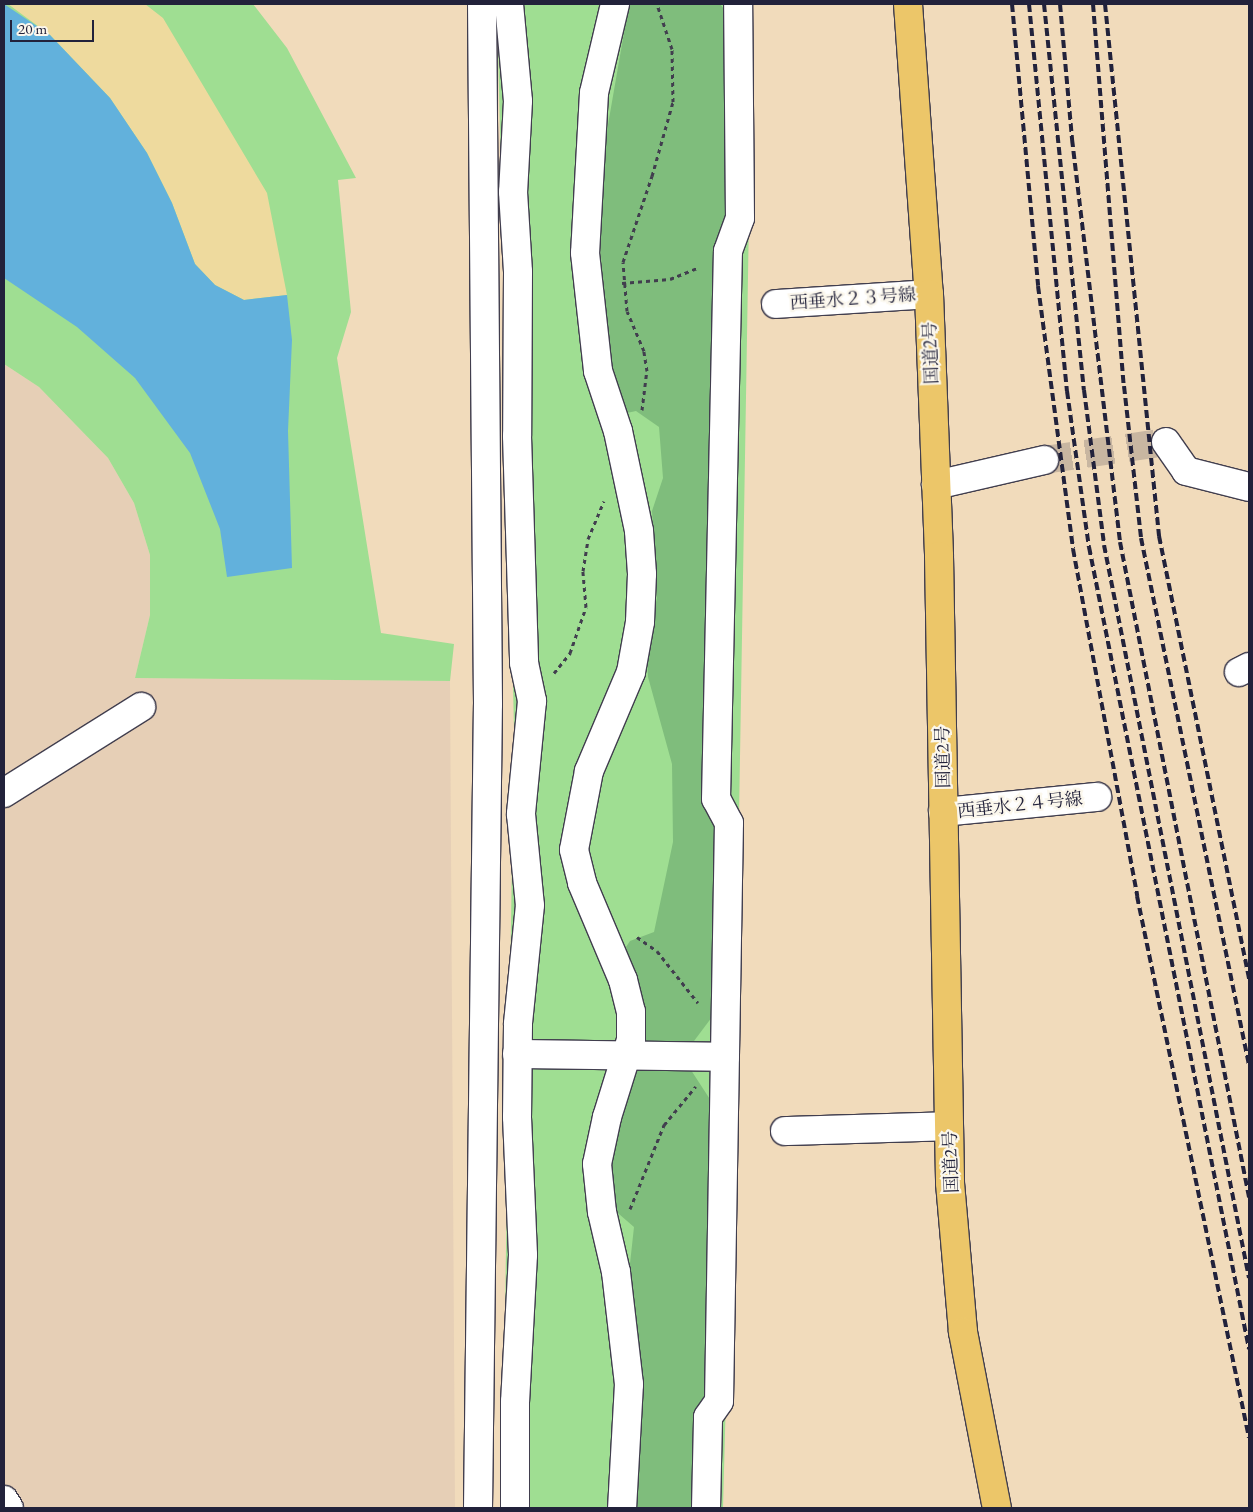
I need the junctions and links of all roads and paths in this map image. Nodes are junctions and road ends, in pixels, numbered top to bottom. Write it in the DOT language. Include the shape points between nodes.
graph roads {
  1 [pos="482,4"];
  2 [pos="509,4"];
  3 [pos="615,4"];
  4 [pos="657,4"];
  5 [pos="738,4"];
  6 [pos="908,4"];
  7 [pos="728,251"];
  8 [pos="622,283"];
  9 [pos="929,294"];
  10 [pos="776,304"];
  11 [pos="1166,442"];
  12 [pos="627,444"];
  13 [pos="1044,460"];
  14 [pos="612,483"];
  15 [pos="936,485"];
  16 [pos="1249,487"];
  17 [pos="532,701"];
  18 [pos="141,707"];
  19 [pos="4,792"];
  20 [pos="1098,797"];
  21 [pos="944,812"];
  22 [pos="602,928"];
  23 [pos="702,1009"];
  24 [pos="517,1054"];
  25 [pos="626,1056"];
  26 [pos="725,1057"];
  27 [pos="949,1126"];
  28 [pos="784,1131"];
  29 [pos="628,1215"];
  30 [pos="4,1500"];
  31 [pos="9,1508"];
  32 [pos="478,1508"];
  33 [pos="515,1508"];
  34 [pos="622,1508"];
  35 [pos="706,1508"];
  36 [pos="997,1508"];
  1 -- 32 [label="street" via="488,704"];
  2 -- 17 [label="street" via="518,101 513,192 518,272 517,436 524,663"];
  3 -- 12 [label="street" via="594,93 585,253 598,371"];
  4 -- 8 [label="path" via="672,49 673,102 648,191 623,262"];
  5 -- 7 [label="street" via="740,218"];
  6 -- 9 [label="highway, 国道2号"];
  7 -- 8 [label="path" via="670,279"];
  7 -- 26 [label="street" via="716,799 728,823"];
  8 -- 12 [label="path" via="627,311 644,351 647,371 638,423"];
  9 -- 10 [label="street, 西垂水２３号線"];
  9 -- 15 [label="highway, 国道2号"];
  11 -- 16 [label="street" via="1186,471"];
  12 -- 14 [label="street"];
  12 -- 22 [label="street" via="639,531 642,574 640,622 631,672 589,771 574,850 582,883"];
  13 -- 15 [label="street"];
  14 -- 17 [label="path" via="588,539 583,572 586,607 570,653"];
  15 -- 21 [label="highway, 国道2号"];
  17 -- 24 [label="street" via="532,729 524,759 521,814 530,905"];
  18 -- 19 [label="street"];
  20 -- 21 [label="street, 西垂水２４号線"];
  21 -- 27 [label="highway, 国道2号"];
  22 -- 23 [label="path" via="633,934 657,951 682,978"];
  22 -- 25 [label="street" via="631,1012 632,1040"];
  24 -- 25 [label="street"];
  24 -- 33 [label="street" via="523,1255 515,1402"];
  25 -- 26 [label="street"];
  25 -- 34 [label="street" via="597,1164 602,1212 616,1272 629,1384"];
  26 -- 29 [label="path" via="682,1100 664,1125"];
  26 -- 35 [label="street" via="719,1401 708,1417"];
  27 -- 28 [label="street"];
  27 -- 36 [label="highway, 国道2号" via="950,1183 963,1332"];
  30 -- 31 [label="street"];
}
